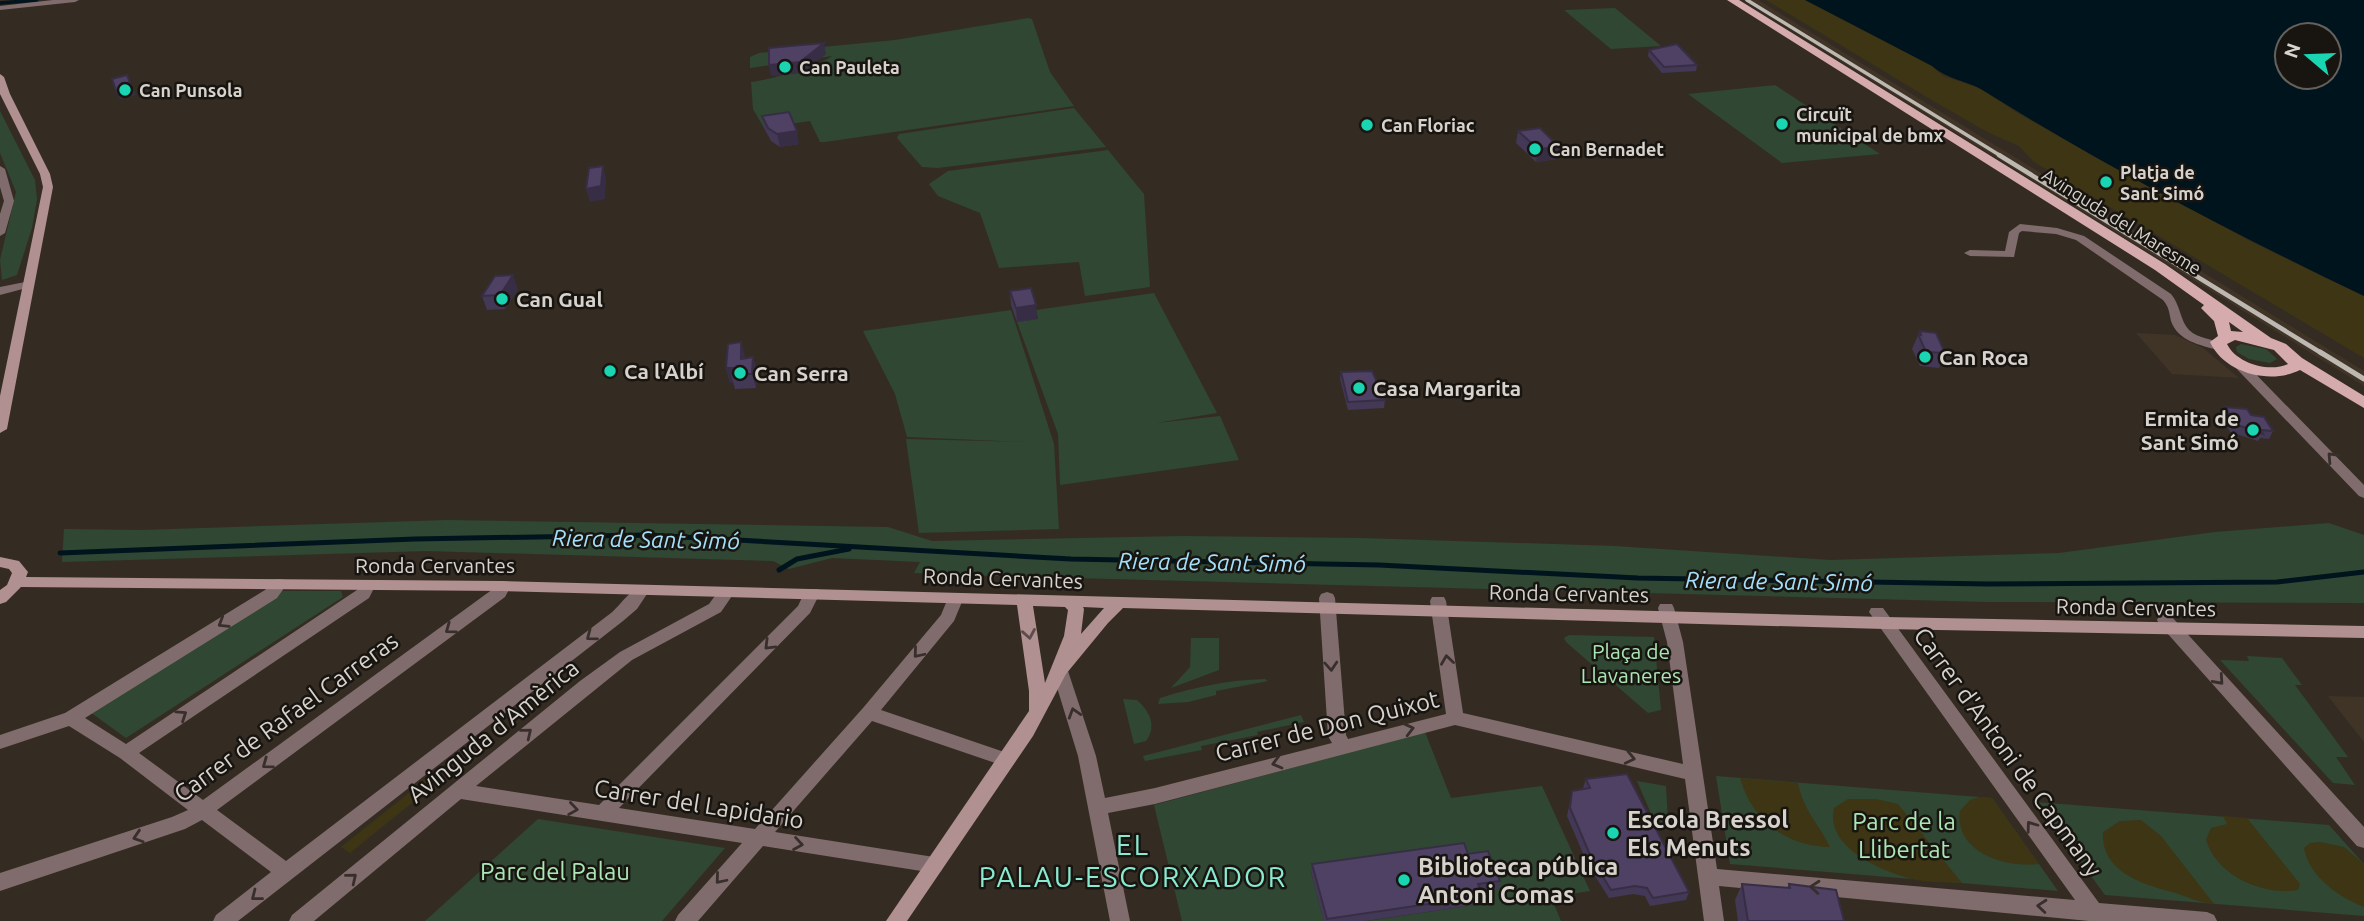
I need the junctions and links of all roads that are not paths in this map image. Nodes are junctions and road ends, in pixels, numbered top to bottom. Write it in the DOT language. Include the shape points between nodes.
graph roads {
  1 [pos="75,0"];
  2 [pos="1732,0"];
  3 [pos="0,10"];
  4 [pos="0,84"];
  5 [pos="4,103"];
  6 [pos="1954,140"];
  7 [pos="0,169"];
  8 [pos="3,211"];
  9 [pos="0,233"];
  10 [pos="1970,253"];
  11 [pos="30,284"];
  12 [pos="0,291"];
  13 [pos="2222,341"];
  14 [pos="2266,341"];
  15 [pos="2237,362"];
  16 [pos="2284,368"];
  17 [pos="2267,391"];
  18 [pos="2364,403"];
  19 [pos="2364,410"];
  20 [pos="0,429"];
  21 [pos="2364,493"];
  22 [pos="0,562"];
  23 [pos="18,582"];
  24 [pos="279,584"];
  25 [pos="367,586"];
  26 [pos="503,586"];
  27 [pos="640,591"];
  28 [pos="726,593"];
  29 [pos="811,593"];
  30 [pos="956,597"];
  31 [pos="0,598"];
  32 [pos="1024,600"];
  33 [pos="1069,601"];
  34 [pos="1121,602"];
  35 [pos="1327,603"];
  36 [pos="1439,606"];
  37 [pos="1667,612"];
  38 [pos="1881,617"];
  39 [pos="2169,624"];
  40 [pos="2364,632"];
  41 [pos="1060,671"];
  42 [pos="869,713"];
  43 [pos="1037,715"];
  44 [pos="71,718"];
  45 [pos="1455,718"];
  46 [pos="0,742"];
  47 [pos="1343,746"];
  48 [pos="126,753"];
  49 [pos="1006,760"];
  50 [pos="1692,773"];
  51 [pos="457,791"];
  52 [pos="1097,807"];
  53 [pos="201,812"];
  54 [pos="602,814"];
  55 [pos="757,838"];
  56 [pos="2364,840"];
  57 [pos="934,865"];
  58 [pos="286,872"];
  59 [pos="1709,877"];
  60 [pos="0,882"];
  61 [pos="2097,916"];
  62 [pos="223,921"];
  63 [pos="299,921"];
  64 [pos="685,921"];
  65 [pos="896,921"];
  66 [pos="1120,921"];
  67 [pos="1714,921"];
  68 [pos="2207,921"];
  1 -- 3 [label="street"];
  2 -- 6 [label="main road, Avinguda del Maresme"];
  4 -- 5 [label="street"];
  5 -- 11 [label="street" via="48,187"];
  6 -- 13 [label="main road, Avinguda del Maresme" via="2214,312 2224,325"];
  6 -- 14 [label="main road, Avinguda del Maresme" via="2208,297"];
  7 -- 8 [label="street" via="9,201"];
  8 -- 9 [label="street"];
  10 -- 13 [label="street, Avinguda del Maresme" via="2010,255 2014,232 2020,227 2072,235 2167,297 2178,309 2184,331"];
  11 -- 12 [label="street"];
  11 -- 20 [label="street"];
  13 -- 14 [label="main road" via="2244,335"];
  13 -- 15 [label="main road, Avinguda del Maresme"];
  14 -- 16 [label="main road, Avinguda del Maresme" via="2291,354"];
  15 -- 16 [label="main road"];
  15 -- 17 [label="street"];
  16 -- 17 [label="street" via="2263,381"];
  16 -- 18 [label="main road"];
  16 -- 19 [label="main road"];
  21 -- 17 [label="street, one-way"];
  22 -- 23 [label="street" via="19,569"];
  23 -- 24 [label="street, Ronda Cervantes"];
  23 -- 31 [label="street"];
  24 -- 25 [label="street, Ronda Cervantes"];
  24 -- 44 [label="street, one-way" via="271,594"];
  25 -- 26 [label="street, Ronda Cervantes"];
  48 -- 25 [label="street, one-way" via="363,594"];
  26 -- 27 [label="street, Ronda Cervantes"];
  26 -- 53 [label="street, Carrer de Rafael Carreras, one-way"];
  27 -- 28 [label="street, Ronda Cervantes"];
  27 -- 58 [label="street, Avinguda d'Amèrica, one-way" via="617,617"];
  28 -- 29 [label="street, Ronda Cervantes"];
  51 -- 28 [label="street, Avinguda d'Amèrica, one-way" via="616,664 715,608"];
  29 -- 30 [label="street, Ronda Cervantes"];
  29 -- 54 [label="street, one-way" via="804,609"];
  30 -- 32 [label="street, Ronda Cervantes"];
  30 -- 42 [label="street, one-way" via="948,617"];
  32 -- 33 [label="street, Ronda Cervantes"];
  32 -- 43 [label="street, one-way" via="1038,691"];
  33 -- 34 [label="street, Ronda Cervantes"];
  33 -- 41 [label="street" via="1077,619"];
  34 -- 35 [label="street, Ronda Cervantes"];
  34 -- 41 [label="street" via="1101,619"];
  35 -- 36 [label="street, Ronda Cervantes"];
  35 -- 47 [label="street, one-way" via="1337,736"];
  36 -- 37 [label="street, Ronda Cervantes"];
  45 -- 36 [label="street, one-way"];
  37 -- 38 [label="street, Ronda Cervantes"];
  37 -- 50 [label="street"];
  38 -- 39 [label="street, Ronda Cervantes"];
  61 -- 38 [label="street, Carrer d'Antoni de Capmany, one-way"];
  39 -- 40 [label="street, Ronda Cervantes"];
  39 -- 56 [label="street, one-way"];
  41 -- 43 [label="street"];
  52 -- 41 [label="street, one-way" via="1087,756"];
  42 -- 49 [label="street"];
  42 -- 55 [label="street"];
  43 -- 49 [label="street"];
  44 -- 46 [label="street"];
  44 -- 48 [label="street"];
  47 -- 45 [label="street, Carrer de Don Quixot, one-way"];
  45 -- 50 [label="street, Carrer de Don Quixot, one-way"];
  47 -- 52 [label="street, Carrer de Don Quixot, one-way" via="1156,796"];
  48 -- 53 [label="street"];
  49 -- 57 [label="street"];
  50 -- 59 [label="street"];
  51 -- 54 [label="street, Carrer del Lapidario, one-way"];
  63 -- 51 [label="street, Avinguda d'Amèrica, one-way"];
  52 -- 66 [label="street"];
  53 -- 58 [label="street"];
  53 -- 60 [label="street, Carrer de Rafael Carreras, one-way"];
  54 -- 55 [label="street, Carrer del Lapidario"];
  55 -- 57 [label="street, Carrer del Lapidario, one-way"];
  55 -- 64 [label="street, one-way"];
  57 -- 65 [label="street"];
  58 -- 62 [label="street, Avinguda d'Amèrica, one-way"];
  61 -- 59 [label="street, one-way"];
  59 -- 67 [label="street"];
  61 -- 68 [label="street"];
}
